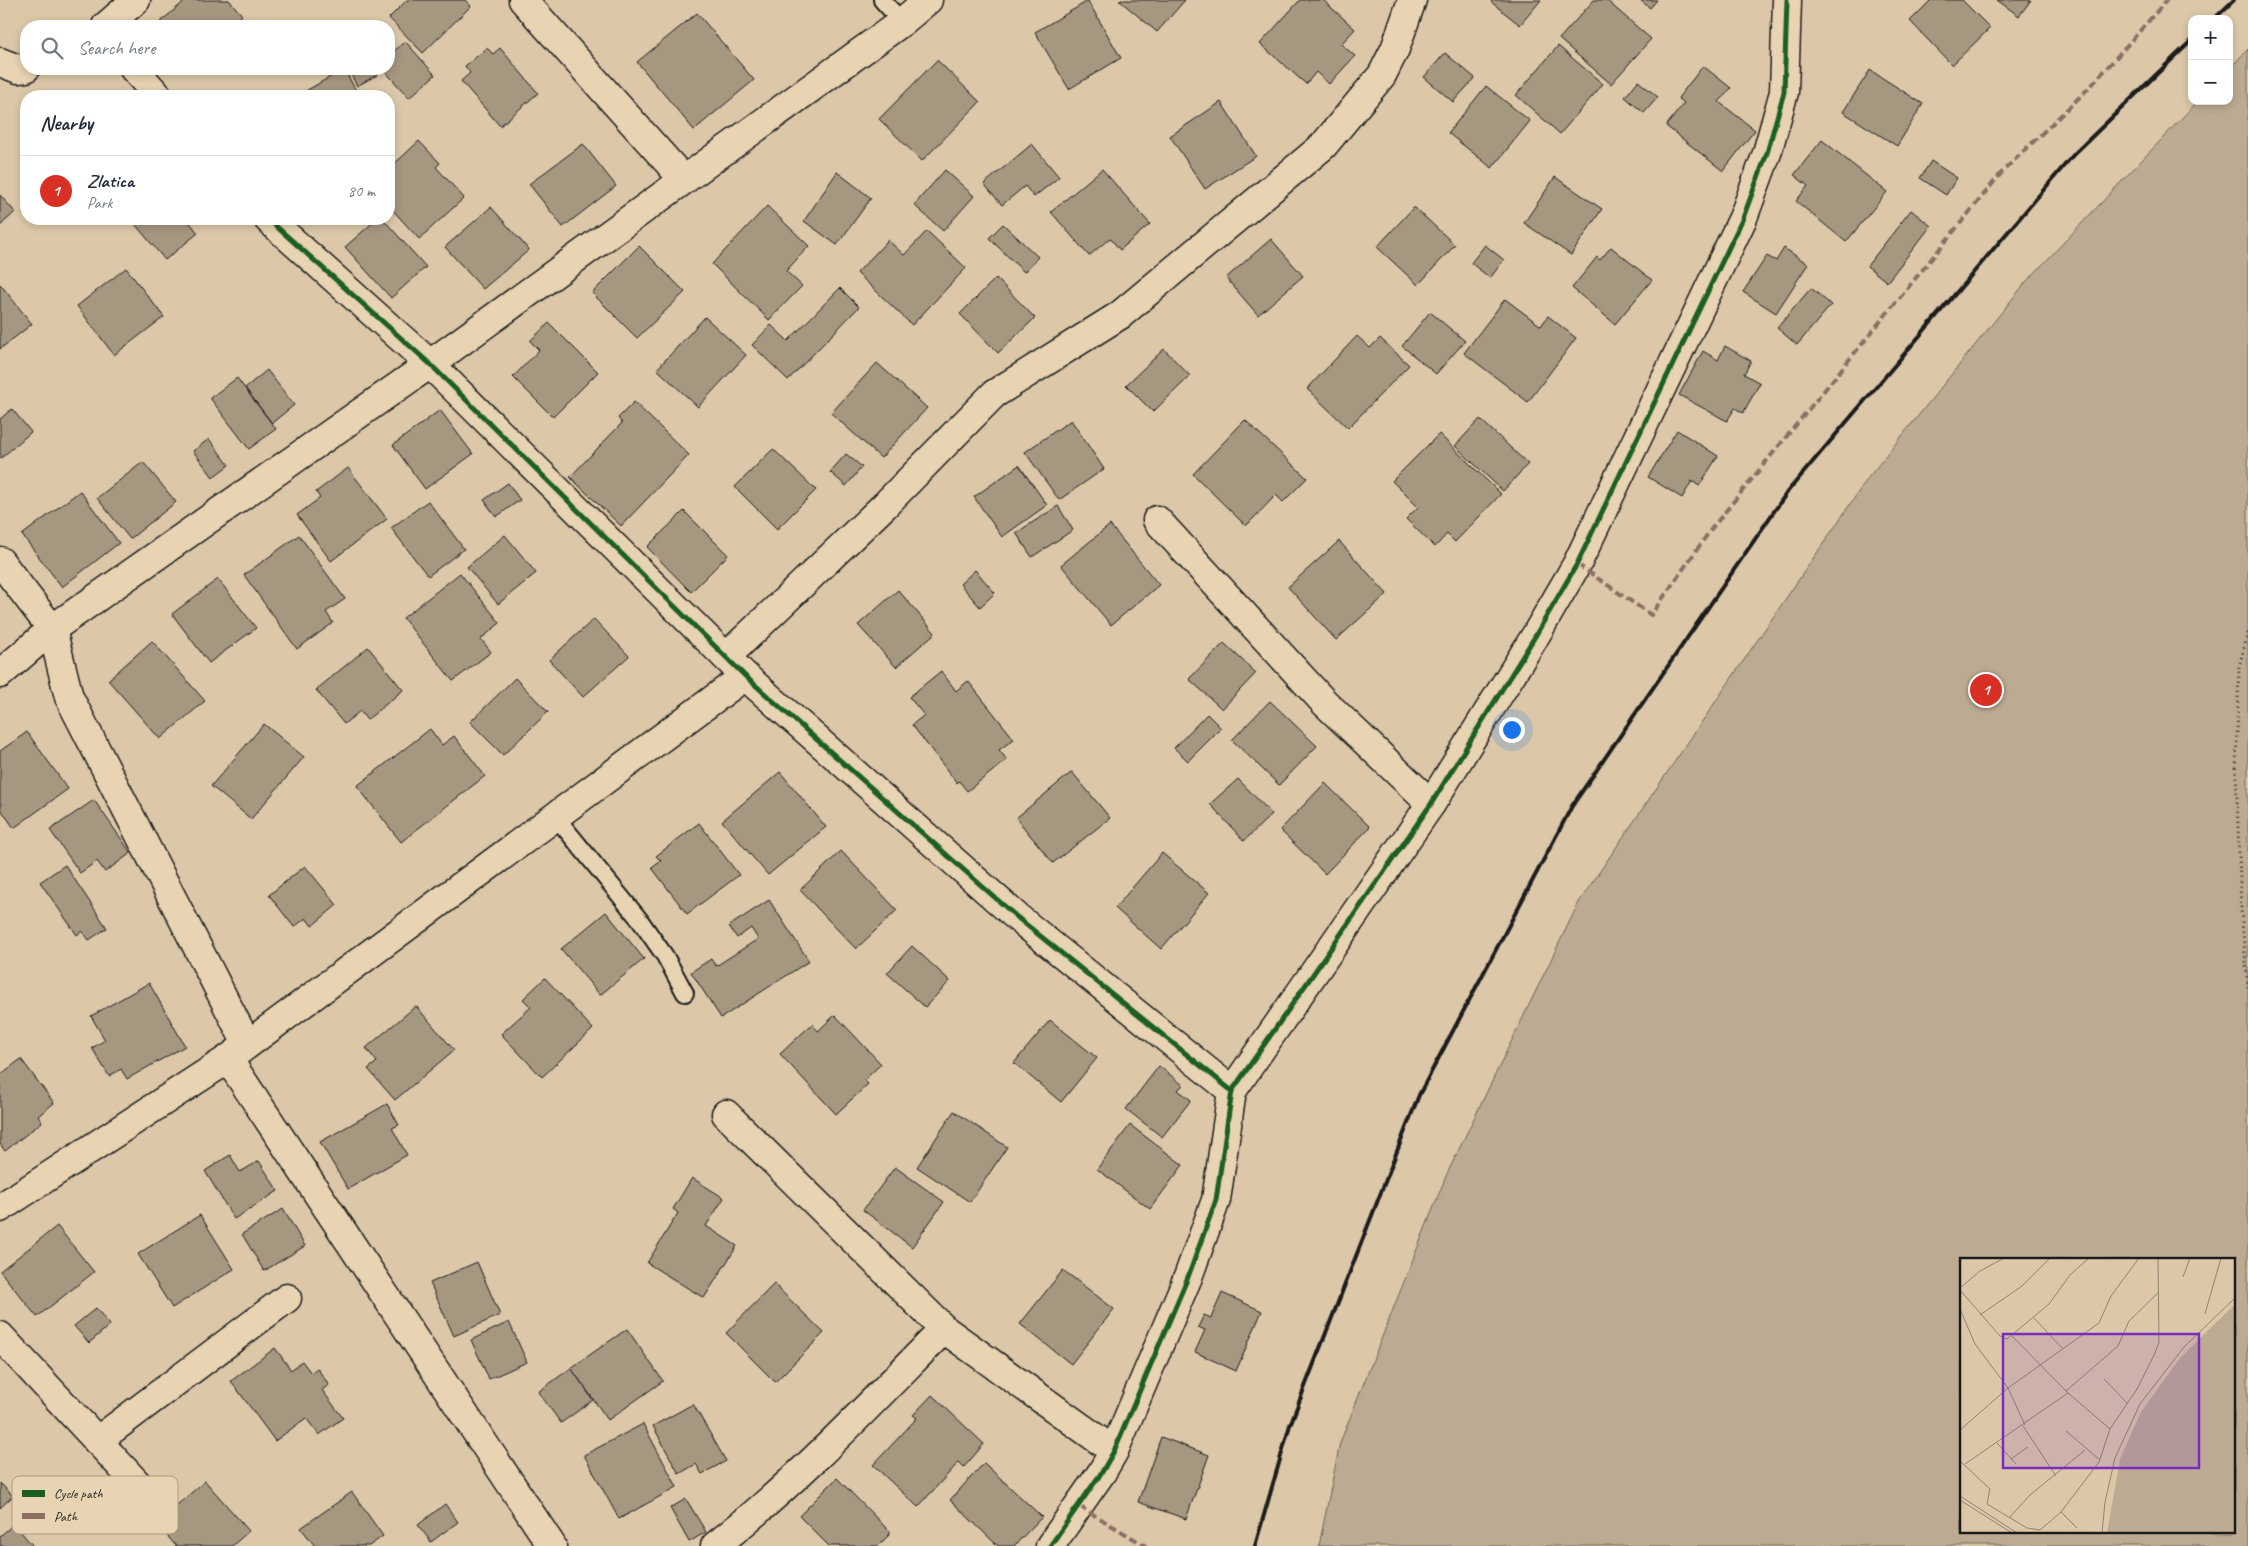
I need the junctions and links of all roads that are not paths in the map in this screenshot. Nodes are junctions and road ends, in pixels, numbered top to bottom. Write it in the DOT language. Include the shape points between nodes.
graph roads {
  1 [pos="136,0"];
  2 [pos="523,0"];
  3 [pos="882,0"];
  4 [pos="928,0"];
  5 [pos="1412,0"];
  6 [pos="1787,0"];
  7 [pos="113,20"];
  8 [pos="902,22"];
  9 [pos="0,62"];
  10 [pos="20,70"];
  11 [pos="139,75"];
  12 [pos="153,90"];
  13 [pos="684,180"];
  14 [pos="275,225"];
  15 [pos="430,364"];
  16 [pos="1157,520"];
  17 [pos="0,561"];
  18 [pos="52,629"];
  19 [pos="726,657"];
  20 [pos="0,674"];
  21 [pos="745,676"];
  22 [pos="1431,804"];
  23 [pos="555,816"];
  24 [pos="685,993"];
  25 [pos="238,1052"];
  26 [pos="1232,1091"];
  27 [pos="726,1114"];
  28 [pos="0,1208"];
  29 [pos="287,1298"];
  30 [pos="944,1329"];
  31 [pos="0,1336"];
  32 [pos="97,1441"];
  33 [pos="1114,1451"];
  34 [pos="130,1476"];
  35 [pos="552,1546"];
  36 [pos="715,1546"];
  37 [pos="1050,1546"];
  1 -- 7 [label="street"];
  2 -- 13 [label="street"];
  3 -- 8 [label="lane"];
  4 -- 8 [label="street"];
  5 -- 19 [label="street" via="1382,75 1323,146 1120,315 994,394"];
  6 -- 22 [label="street" via="1784,92 1767,153 1743,218 1577,564"];
  8 -- 13 [label="street"];
  9 -- 10 [label="street"];
  11 -- 12 [label="street"];
  13 -- 15 [label="street"];
  14 -- 15 [label="street"];
  15 -- 18 [label="street"];
  15 -- 19 [label="street"];
  16 -- 22 [label="street" via="1324,702"];
  17 -- 18 [label="street"];
  18 -- 20 [label="street"];
  18 -- 25 [label="street" via="69,696"];
  19 -- 21 [label="street"];
  21 -- 23 [label="street"];
  21 -- 26 [label="street" via="1018,918"];
  22 -- 26 [label="street"];
  23 -- 24 [label="lane" via="639,919 665,956"];
  23 -- 25 [label="street"];
  25 -- 28 [label="street"];
  25 -- 35 [label="street"];
  26 -- 33 [label="street" via="1216,1200 1188,1277"];
  27 -- 30 [label="street"];
  29 -- 32 [label="street"];
  30 -- 33 [label="street"];
  30 -- 36 [label="street" via="766,1506"];
  31 -- 32 [label="street"];
  32 -- 34 [label="street"];
  33 -- 37 [label="street"];
}
